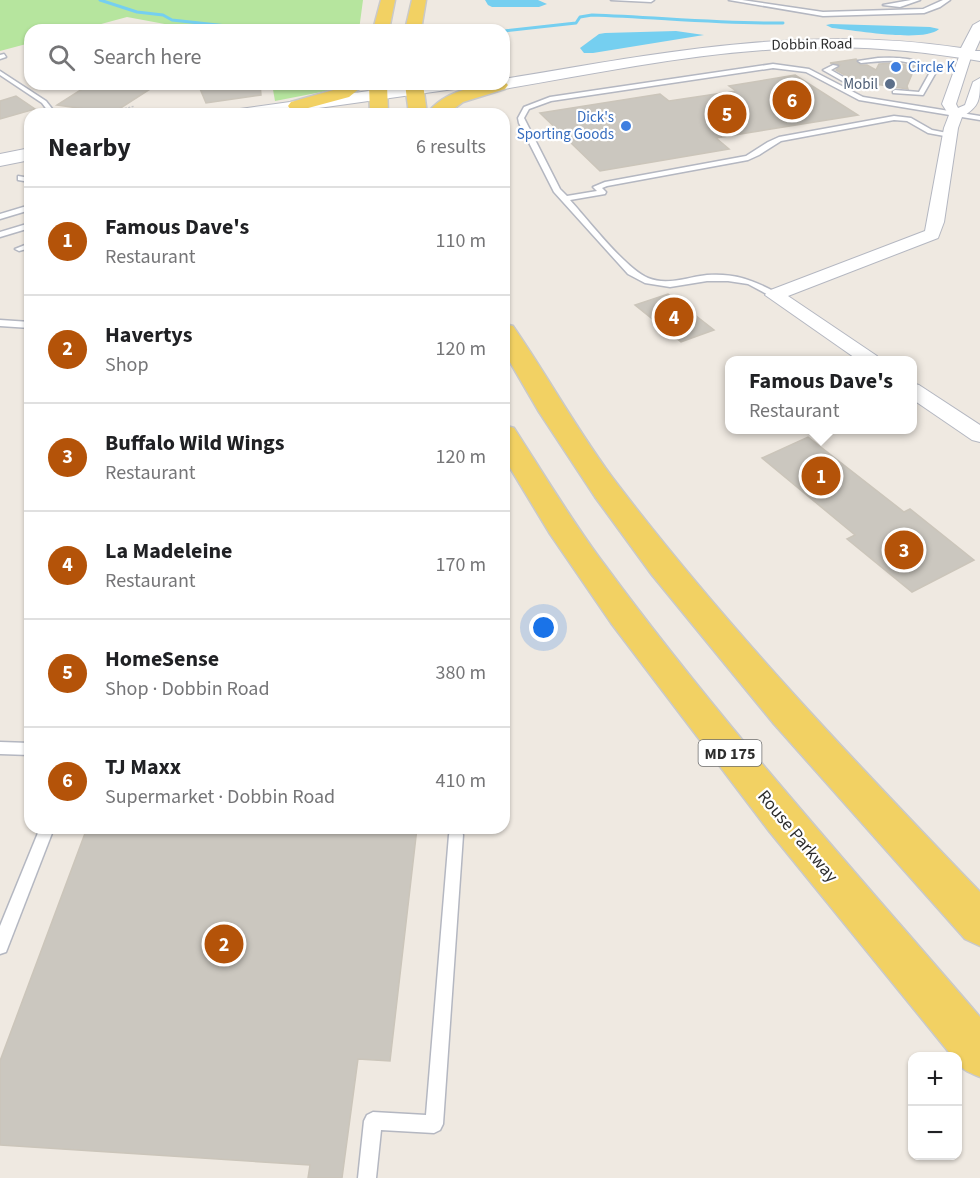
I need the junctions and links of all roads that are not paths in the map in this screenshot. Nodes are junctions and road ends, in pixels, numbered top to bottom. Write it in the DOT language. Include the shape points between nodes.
graph roads {
  1 [pos="388,0"];
  2 [pos="419,0"];
  3 [pos="427,0"];
  4 [pos="614,0"];
  5 [pos="651,0"];
  6 [pos="732,0"];
  7 [pos="798,0"];
  8 [pos="895,0"];
  9 [pos="917,0"];
  10 [pos="947,0"];
  11 [pos="900,5"];
  12 [pos="825,6"];
  13 [pos="846,6"];
  14 [pos="806,9"];
  15 [pos="908,12"];
  16 [pos="382,24"];
  17 [pos="414,24"];
  18 [pos="425,24"];
  19 [pos="980,25"];
  20 [pos="973,55"];
  21 [pos="645,59"];
  22 [pos="861,61"];
  23 [pos="836,66"];
  24 [pos="1,73"];
  25 [pos="510,75"];
  26 [pos="980,82"];
  27 [pos="510,83"];
  28 [pos="839,88"];
  29 [pos="24,89"];
  30 [pos="26,90"];
  31 [pos="347,90"];
  32 [pos="436,90"];
  33 [pos="462,90"];
  34 [pos="483,90"];
  35 [pos="416,97"];
  36 [pos="379,99"];
  37 [pos="890,105"];
  38 [pos="48,108"];
  39 [pos="308,108"];
  40 [pos="317,108"];
  41 [pos="441,108"];
  42 [pos="956,115"];
  43 [pos="980,118"];
  44 [pos="950,135"];
  45 [pos="24,155"];
  46 [pos="0,160"];
  47 [pos="565,199"];
  48 [pos="24,209"];
  49 [pos="0,217"];
  50 [pos="24,227"];
  51 [pos="0,235"];
  52 [pos="24,247"];
  53 [pos="19,249"];
  54 [pos="774,295"];
  55 [pos="0,323"];
  56 [pos="24,325"];
  57 [pos="510,341"];
  58 [pos="864,356"];
  59 [pos="917,392"];
  60 [pos="980,435"];
  61 [pos="510,444"];
  62 [pos="0,748"];
  63 [pos="24,749"];
  64 [pos="45,834"];
  65 [pos="456,835"];
  66 [pos="980,924"];
  67 [pos="1,942"];
  68 [pos="980,1053"];
  69 [pos="367,1178"];
  1 -- 16 [label="main road"];
  2 -- 17 [label="main road"];
  3 -- 18 [label="main road"];
  4 -- 5 [label="lane"];
  6 -- 14 [label="lane"];
  7 -- 14 [label="lane"];
  8 -- 11 [label="lane"];
  9 -- 11 [label="lane"];
  10 -- 15 [label="lane" via="932,9"];
  11 -- 13 [label="lane"];
  11 -- 15 [label="lane"];
  12 -- 14 [label="lane"];
  14 -- 15 [label="lane" via="831,14"];
  19 -- 20 [label="street"];
  20 -- 21 [label="street, Dobbin Road" via="808,43"];
  20 -- 42 [label="street" via="949,104"];
  21 -- 25 [label="street, Dobbin Road"];
  21 -- 27 [label="street, Dobbin Road"];
  22 -- 37 [label="lane" via="912,63 932,74 921,94 898,86"];
  23 -- 28 [label="lane" via="826,70 857,83"];
  24 -- 29 [label="lane"];
  26 -- 42 [label="street" via="971,107"];
  28 -- 37 [label="lane" via="861,99"];
  28 -- 47 [label="lane" via="807,70 773,66 532,104 522,113 522,123"];
  30 -- 38 [label="lane"];
  31 -- 39 [label="main road"];
  32 -- 35 [label="street, Dobbin Road"];
  33 -- 35 [label="street, Dobbin Road"];
  34 -- 41 [label="main road"];
  35 -- 36 [label="street, Dobbin Road"];
  36 -- 40 [label="street, Dobbin Road"];
  37 -- 42 [label="lane"];
  42 -- 43 [label="lane"];
  42 -- 44 [label="street"];
  44 -- 47 [label="lane" via="930,132 909,119 894,118 779,139 748,158 604,184 597,187 602,192"];
  44 -- 54 [label="street" via="932,234"];
  45 -- 46 [label="street"];
  47 -- 54 [label="lane" via="638,277 670,284 728,278 750,282"];
  48 -- 49 [label="lane"];
  50 -- 51 [label="lane"];
  52 -- 53 [label="lane"];
  54 -- 58 [label="street"];
  55 -- 56 [label="lane"];
  57 -- 66 [label="main road" via="565,430 695,604 760,682"];
  59 -- 60 [label="street"];
  61 -- 68 [label="main road, Rouse Parkway / MD 175" via="570,540 648,649 773,806"];
  62 -- 63 [label="lane"];
  64 -- 67 [label="lane"];
  65 -- 69 [label="lane" via="434,1124 373,1121"];
}
